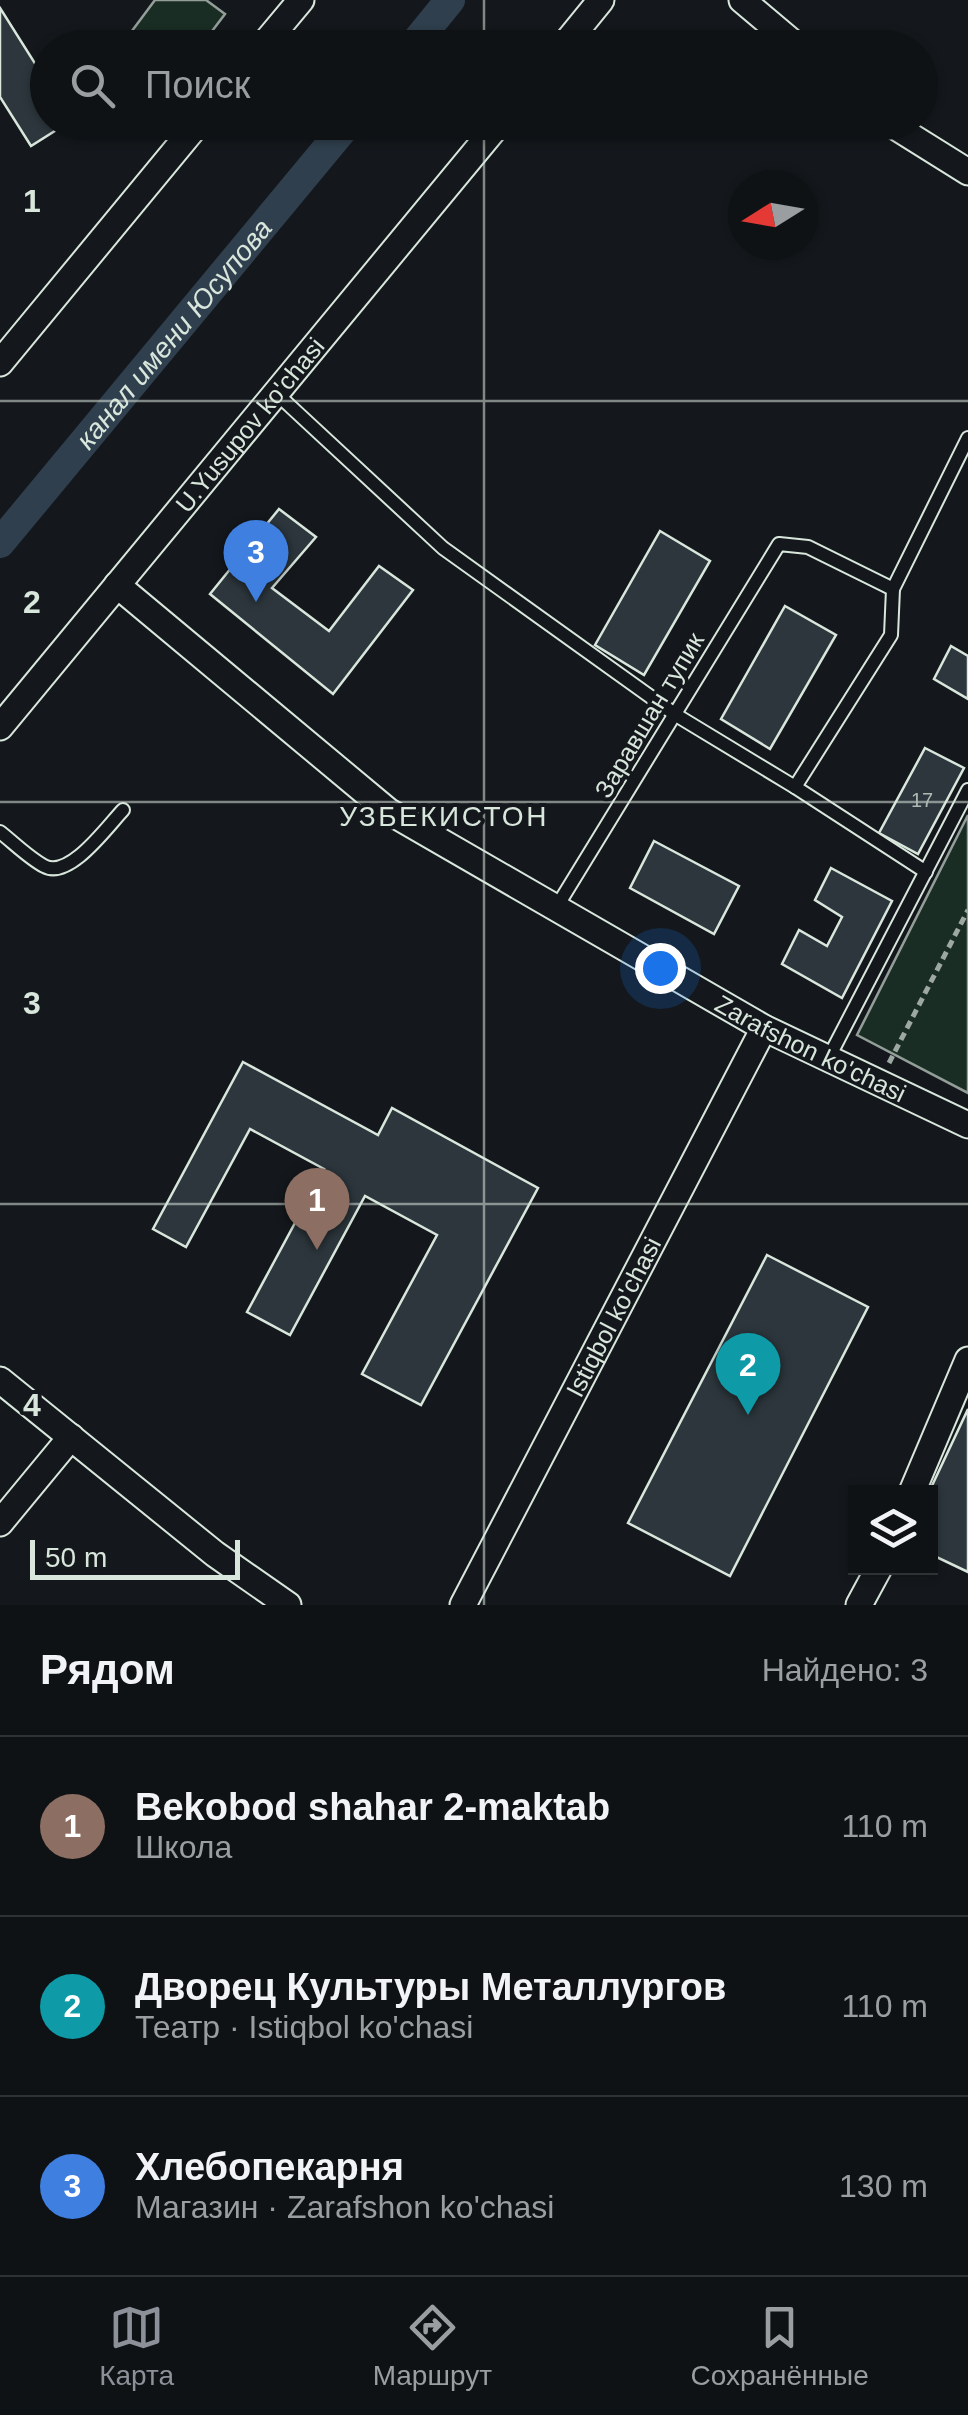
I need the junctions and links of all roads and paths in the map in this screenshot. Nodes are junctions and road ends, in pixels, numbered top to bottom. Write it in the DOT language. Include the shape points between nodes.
graph roads {
  1 [pos="300,0"];
  2 [pos="601,0"];
  3 [pos="742,0"];
  4 [pos="276,30"];
  5 [pos="577,30"];
  6 [pos="778,30"];
  7 [pos="183,140"];
  8 [pos="485,140"];
  9 [pos="917,140"];
  10 [pos="968,172"];
  11 [pos="13,331"];
  12 [pos="0,363"];
  13 [pos="276,393"];
  14 [pos="968,438"];
  15 [pos="118,585"];
  16 [pos="894,589"];
  17 [pos="676,714"];
  18 [pos="0,727"];
  19 [pos="796,787"];
  20 [pos="968,790"];
  21 [pos="123,810"];
  22 [pos="0,832"];
  23 [pos="926,872"];
  24 [pos="556,908"];
  25 [pos="968,910"];
  26 [pos="764,1028"];
  27 [pos="828,1059"];
  28 [pos="880,1082"];
  29 [pos="968,1125"];
  30 [pos="968,1360"];
  31 [pos="0,1380"];
  32 [pos="71,1437"];
  33 [pos="915,1485"];
  34 [pos="0,1523"];
  35 [pos="875,1575"];
  36 [pos="288,1605"];
  37 [pos="463,1605"];
  38 [pos="859,1605"];
  1 -- 4 [label="street"];
  2 -- 5 [label="street"];
  3 -- 6 [label="street"];
  7 -- 11 [label="street"];
  8 -- 13 [label="street, U.Yusupov ko'chasi"];
  9 -- 10 [label="street"];
  11 -- 12 [label="street"];
  13 -- 15 [label="street, U.Yusupov ko'chasi"];
  13 -- 17 [label="lane" via="442,548"];
  14 -- 16 [label="lane"];
  15 -- 18 [label="street, U.Yusupov ko'chasi"];
  15 -- 24 [label="street, Zarafshon ko'chasi" via="388,811"];
  16 -- 17 [label="lane, Заравшан тупик" via="808,547 779,544"];
  16 -- 19 [label="lane" via="891,635"];
  17 -- 19 [label="lane"];
  17 -- 24 [label="lane, Заравшан тупик"];
  19 -- 23 [label="lane"];
  20 -- 23 [label="lane"];
  21 -- 22 [label="lane" via="58,870"];
  23 -- 27 [label="lane"];
  24 -- 26 [label="street, Zarafshon ko'chasi"];
  25 -- 28 [label="path"];
  26 -- 27 [label="street, Zarafshon ko'chasi"];
  26 -- 37 [label="street, Istiqbol ko'chasi"];
  27 -- 28 [label="street, Zarafshon ko'chasi"];
  28 -- 29 [label="street, Zarafshon ko'chasi"];
  30 -- 33 [label="street"];
  31 -- 32 [label="street"];
  32 -- 34 [label="street"];
  32 -- 36 [label="street"];
  35 -- 38 [label="street"];
}
